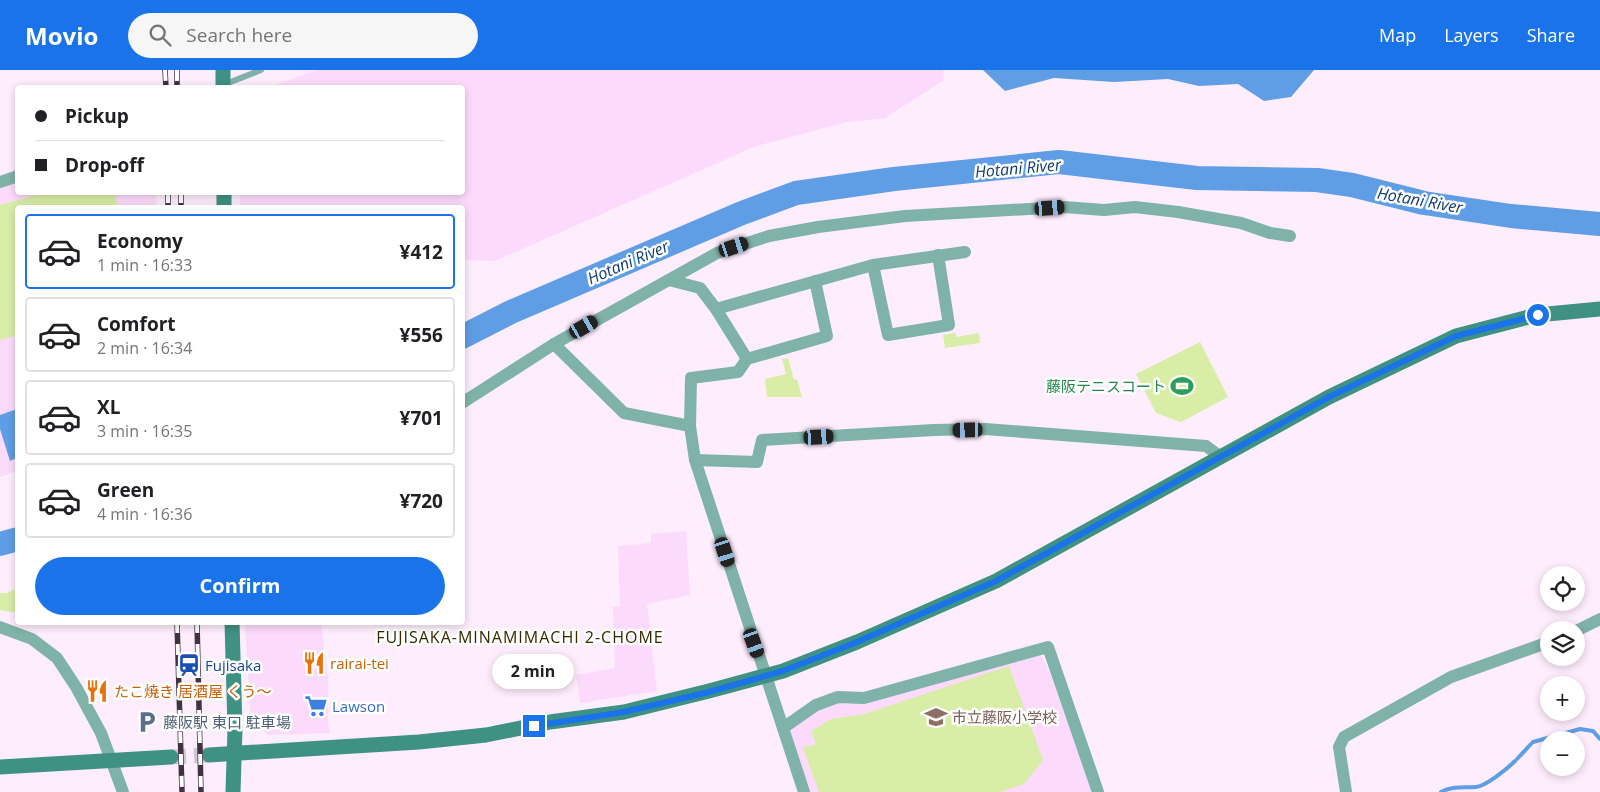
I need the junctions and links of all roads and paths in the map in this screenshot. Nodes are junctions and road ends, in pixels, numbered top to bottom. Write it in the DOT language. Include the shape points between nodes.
graph roads {
  1 [pos="261,70"];
  2 [pos="223,81"];
  3 [pos="15,177"];
  4 [pos="0,182"];
  5 [pos="1290,236"];
  6 [pos="965,252"];
  7 [pos="938,255"];
  8 [pos="873,264"];
  9 [pos="670,280"];
  10 [pos="815,281"];
  11 [pos="716,309"];
  12 [pos="1600,309"];
  13 [pos="554,344"];
  14 [pos="747,359"];
  15 [pos="465,401"];
  16 [pos="690,426"];
  17 [pos="1221,457"];
  18 [pos="695,460"];
  19 [pos="1600,619"];
  20 [pos="232,625"];
  21 [pos="1585,626"];
  22 [pos="0,627"];
  23 [pos="1540,645"];
  24 [pos="766,676"];
  25 [pos="782,728"];
  26 [pos="234,753"];
  27 [pos="208,755"];
  28 [pos="171,757"];
  29 [pos="111,760"];
  30 [pos="0,767"];
  31 [pos="123,792"];
  32 [pos="233,792"];
  33 [pos="804,792"];
  34 [pos="1098,792"];
  35 [pos="1346,792"];
  1 -- 2 [label="lane"];
  3 -- 4 [label="street"];
  5 -- 9 [label="street" via="1198,214 1135,207 1104,210 1064,207 905,216 769,236 717,253"];
  6 -- 7 [label="street"];
  7 -- 8 [label="street"];
  7 -- 8 [label="street" via="948,325 888,335"];
  8 -- 10 [label="street"];
  9 -- 11 [label="street" via="700,288"];
  9 -- 13 [label="street"];
  10 -- 11 [label="street"];
  10 -- 14 [label="street" via="827,336"];
  11 -- 14 [label="street"];
  12 -- 17 [label="street" via="1538,315 1456,336 1329,397"];
  13 -- 15 [label="street"];
  13 -- 16 [label="street" via="624,414"];
  14 -- 16 [label="street" via="738,372 690,378"];
  16 -- 18 [label="street"];
  17 -- 18 [label="street" via="1206,446 985,429 762,440 758,462"];
  17 -- 24 [label="street" via="996,581 857,642"];
  18 -- 24 [label="street"];
  19 -- 21 [label="street"];
  20 -- 26 [label="street"];
  22 -- 29 [label="street" via="32,639 57,658 101,733"];
  23 -- 35 [label="street" via="1451,677 1344,737 1339,747"];
  24 -- 25 [label="street"];
  24 -- 26 [label="street" via="624,712 486,735"];
  25 -- 33 [label="street"];
  25 -- 34 [label="street" via="816,705 838,697 864,698 1048,647"];
  26 -- 27 [label="street"];
  26 -- 32 [label="street"];
  28 -- 29 [label="street"];
  29 -- 30 [label="street"];
  29 -- 31 [label="street"];
}
